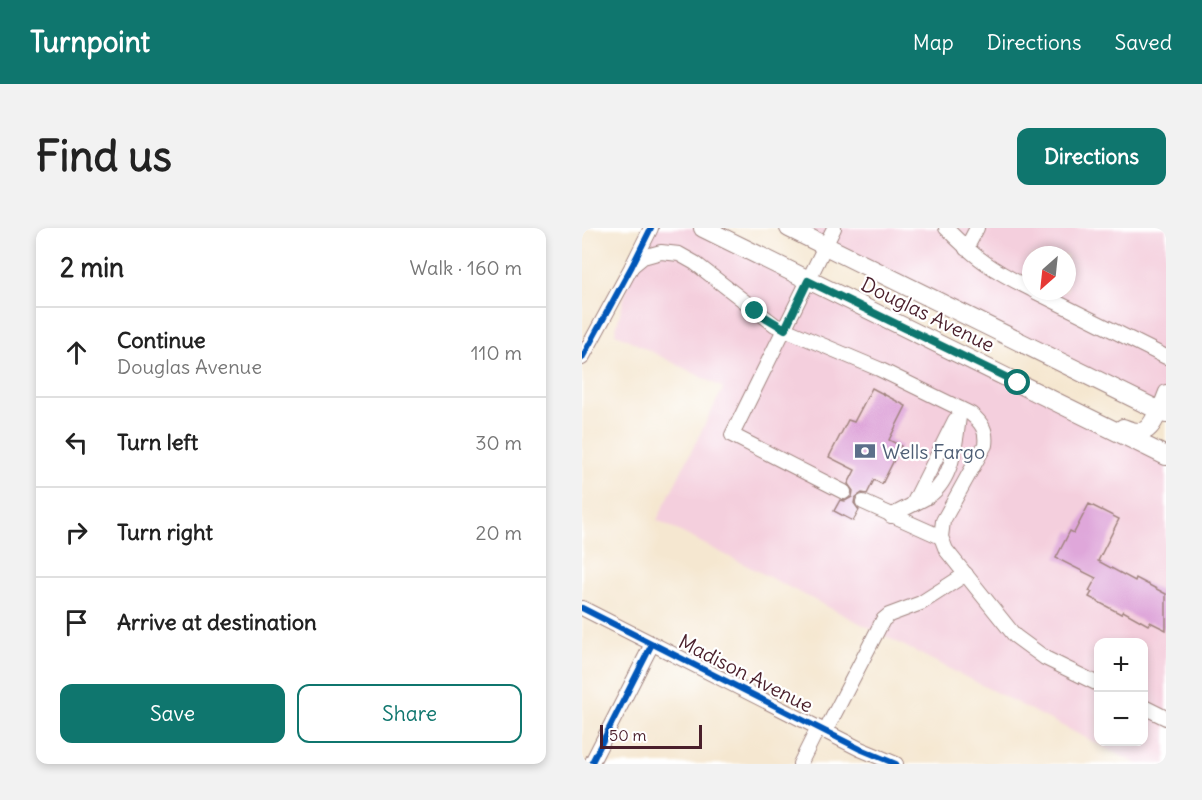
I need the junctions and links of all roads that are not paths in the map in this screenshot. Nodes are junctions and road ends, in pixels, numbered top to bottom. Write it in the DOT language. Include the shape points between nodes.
graph roads {
  1 [pos="651,228"];
  2 [pos="703,228"];
  3 [pos="789,228"];
  4 [pos="834,228"];
  5 [pos="946,228"];
  6 [pos="977,228"];
  7 [pos="825,246"];
  8 [pos="966,249"];
  9 [pos="632,266"];
  10 [pos="808,281"];
  11 [pos="1022,284"];
  12 [pos="1053,300"];
  13 [pos="785,329"];
  14 [pos="1166,357"];
  15 [pos="582,358"];
  16 [pos="1166,392"];
  17 [pos="1058,402"];
  18 [pos="960,409"];
  19 [pos="1162,412"];
  20 [pos="1166,456"];
  21 [pos="844,492"];
  22 [pos="863,502"];
  23 [pos="891,516"];
  24 [pos="941,537"];
  25 [pos="966,574"];
  26 [pos="582,608"];
  27 [pos="652,644"];
  28 [pos="1094,682"];
  29 [pos="1148,709"];
  30 [pos="1166,718"];
  31 [pos="821,730"];
  32 [pos="591,764"];
  33 [pos="800,764"];
  34 [pos="896,764"];
  1 -- 9 [label="street"];
  2 -- 10 [label="main road, Douglas Avenue"];
  3 -- 7 [label="main road, Douglas Avenue"];
  4 -- 7 [label="street"];
  5 -- 8 [label="street"];
  6 -- 8 [label="street"];
  7 -- 10 [label="street"];
  7 -- 19 [label="main road, Douglas Avenue"];
  8 -- 11 [label="street"];
  9 -- 13 [label="street" via="661,252 679,254"];
  9 -- 15 [label="street"];
  10 -- 13 [label="street"];
  10 -- 17 [label="main road, Douglas Avenue"];
  12 -- 14 [label="street"];
  13 -- 18 [label="street"];
  13 -- 21 [label="street" via="732,435"];
  16 -- 19 [label="street"];
  17 -- 19 [label="main road" via="1074,405 1133,432 1143,432"];
  17 -- 20 [label="main road, Douglas Avenue"];
  18 -- 23 [label="street" via="948,469 930,495"];
  18 -- 24 [label="street" via="980,421 986,446 944,521"];
  22 -- 23 [label="street"];
  23 -- 24 [label="street"];
  24 -- 25 [label="street" via="946,550"];
  25 -- 28 [label="street" via="1015,636 1046,658"];
  25 -- 31 [label="street" via="921,603 883,620"];
  26 -- 27 [label="street, Madison Avenue"];
  27 -- 31 [label="street, Madison Avenue"];
  27 -- 32 [label="street"];
  29 -- 30 [label="street"];
  31 -- 33 [label="street"];
  31 -- 34 [label="street, Madison Avenue"];
}
